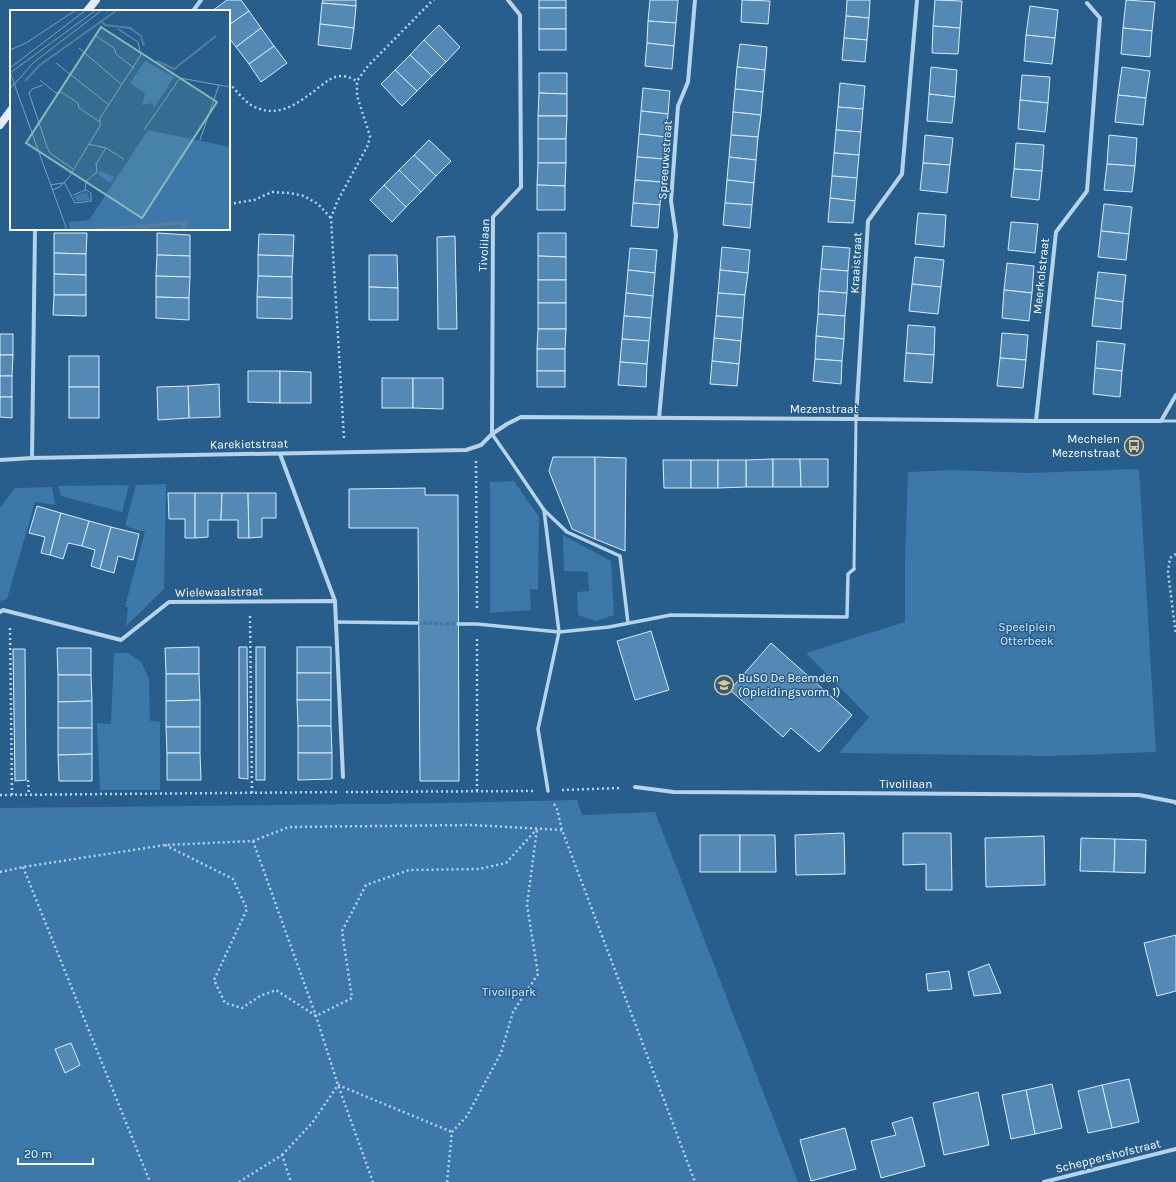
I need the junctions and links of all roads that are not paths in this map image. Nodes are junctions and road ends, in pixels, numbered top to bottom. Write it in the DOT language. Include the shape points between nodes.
graph roads {
  1 [pos="96,0"];
  2 [pos="201,0"];
  3 [pos="508,0"];
  4 [pos="695,0"];
  5 [pos="917,0"];
  6 [pos="1088,3"];
  7 [pos="88,10"];
  8 [pos="194,10"];
  9 [pos="10,111"];
  10 [pos="0,125"];
  11 [pos="35,230"];
  12 [pos="1176,395"];
  13 [pos="659,418"];
  14 [pos="856,419"];
  15 [pos="1036,421"];
  16 [pos="1162,421"];
  17 [pos="1176,421"];
  18 [pos="492,434"];
  19 [pos="466,450"];
  20 [pos="280,454"];
  21 [pos="32,458"];
  22 [pos="0,460"];
  23 [pos="544,510"];
  24 [pos="854,569"];
  25 [pos="335,601"];
  26 [pos="0,612"];
  27 [pos="336,622"];
  28 [pos="418,623"];
  29 [pos="628,623"];
  30 [pos="458,624"];
  31 [pos="559,632"];
  32 [pos="343,778"];
  33 [pos="635,787"];
  34 [pos="548,791"];
  35 [pos="1176,803"];
  36 [pos="1176,1149"];
  37 [pos="1044,1182"];
  1 -- 7 [label="main road"];
  2 -- 8 [label="street"];
  3 -- 18 [label="street, Tivolilaan" via="520,15 521,187 493,217"];
  4 -- 13 [label="street, Spreeuwstraat" via="688,82 678,106 671,202 676,235"];
  5 -- 14 [label="street, Kraaistraat" via="902,174 868,221"];
  6 -- 15 [label="street, Meerkolstraat" via="1100,18 1087,191 1056,232"];
  9 -- 10 [label="main road"];
  11 -- 21 [label="street"];
  12 -- 16 [label="street"];
  13 -- 14 [label="street, Mezenstraat"];
  13 -- 18 [label="street, Mezenstraat" via="521,418"];
  14 -- 15 [label="street, Mezenstraat"];
  14 -- 24 [label="lane"];
  15 -- 16 [label="street, Mezenstraat"];
  16 -- 17 [label="lane"];
  18 -- 19 [label="street, Mezenstraat" via="481,445"];
  18 -- 23 [label="street"];
  19 -- 20 [label="street, Karekietstraat"];
  20 -- 21 [label="street, Karekietstraat"];
  20 -- 25 [label="street"];
  21 -- 22 [label="street, Karekietstraat"];
  23 -- 29 [label="street" via="567,532 620,556"];
  23 -- 31 [label="street"];
  24 -- 29 [label="street" via="848,574 847,618 671,615"];
  25 -- 26 [label="street, Wielewaalstraat" via="169,602 121,640 3,610"];
  25 -- 27 [label="street"];
  27 -- 28 [label="street"];
  27 -- 32 [label="street"];
  29 -- 31 [label="street"];
  30 -- 31 [label="street"];
  31 -- 34 [label="street" via="538,729"];
  33 -- 35 [label="street, Tivolilaan" via="674,792 1139,795"];
  36 -- 37 [label="street, Scheppershofstraat"];
}
